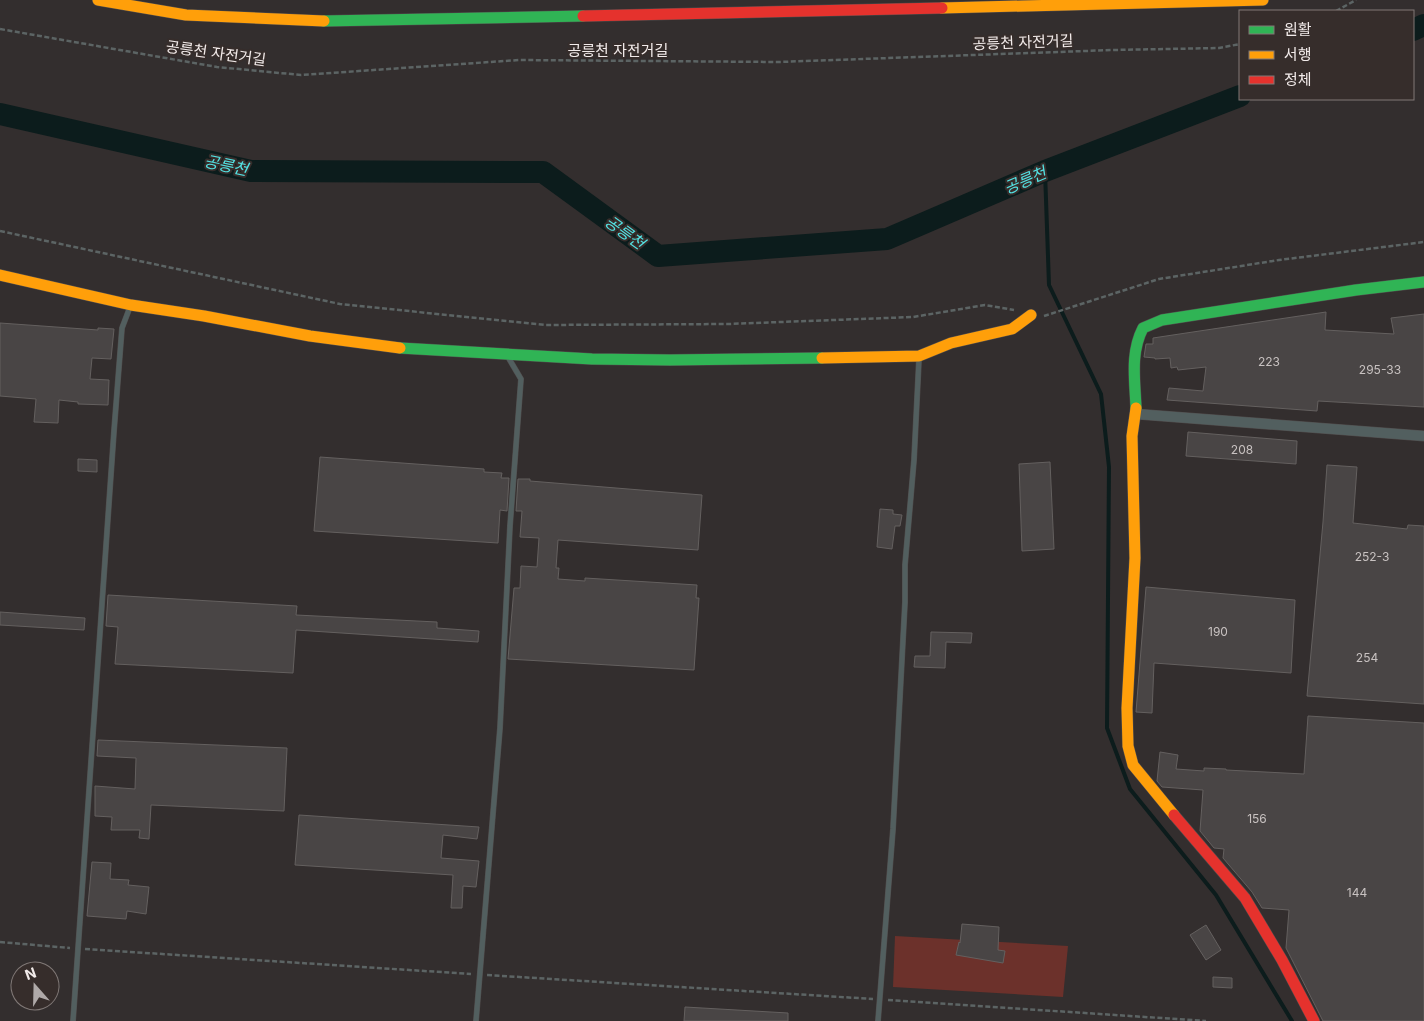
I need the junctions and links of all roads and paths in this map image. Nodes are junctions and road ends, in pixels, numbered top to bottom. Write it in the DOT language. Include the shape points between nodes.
graph roads {
  1 [pos="98,0"];
  2 [pos="1263,0"];
  3 [pos="1356,0"];
  4 [pos="1338,10"];
  5 [pos="0,28"];
  6 [pos="1239,44"];
  7 [pos="0,231"];
  8 [pos="1424,242"];
  9 [pos="0,275"];
  10 [pos="1424,282"];
  11 [pos="131,305"];
  12 [pos="1031,315"];
  13 [pos="506,355"];
  14 [pos="919,356"];
  15 [pos="1136,414"];
  16 [pos="1424,436"];
  17 [pos="0,942"];
  18 [pos="78,949"];
  19 [pos="479,975"];
  20 [pos="880,1000"];
  21 [pos="73,1021"];
  22 [pos="476,1021"];
  23 [pos="878,1021"];
  24 [pos="1206,1021"];
  25 [pos="1314,1021"];
  1 -- 2 [label="street" via="186,16 342,22"];
  3 -- 4 [label="path"];
  5 -- 6 [label="path, 공릉천 자전거길" via="217,67 301,76 519,60 778,62 1219,48"];
  7 -- 12 [label="path" via="340,304 544,325 728,324 913,317 984,305"];
  8 -- 12 [label="path" via="1159,279 1054,313"];
  9 -- 11 [label="street"];
  10 -- 15 [label="street" via="1162,320 1143,328 1134,359"];
  11 -- 13 [label="street" via="401,348"];
  11 -- 18 [label="lane" via="122,328 115,412"];
  12 -- 14 [label="street" via="1012,329 951,343"];
  13 -- 14 [label="street" via="670,360"];
  13 -- 19 [label="lane" via="521,379 500,728"];
  14 -- 20 [label="lane" via="905,565 893,829"];
  15 -- 16 [label="street"];
  15 -- 25 [label="street" via="1132,436 1135,558 1128,746 1134,765 1144,780 1245,898"];
  17 -- 18 [label="path"];
  18 -- 19 [label="path"];
  18 -- 21 [label="lane"];
  19 -- 20 [label="path"];
  19 -- 22 [label="lane"];
  20 -- 23 [label="lane"];
  20 -- 24 [label="path"];
}
